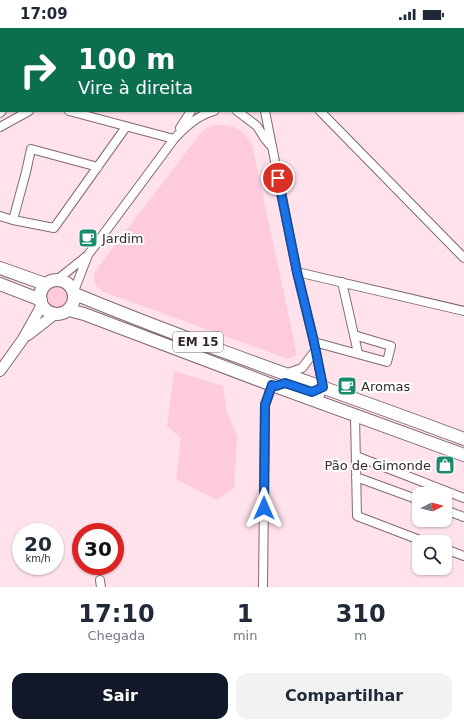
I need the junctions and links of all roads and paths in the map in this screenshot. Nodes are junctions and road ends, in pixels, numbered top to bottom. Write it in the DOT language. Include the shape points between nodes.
graph roads {
  1 [pos="27,112"];
  2 [pos="73,112"];
  3 [pos="190,112"];
  4 [pos="212,112"];
  5 [pos="238,112"];
  6 [pos="265,112"];
  7 [pos="321,112"];
  8 [pos="0,127"];
  9 [pos="126,127"];
  10 [pos="174,139"];
  11 [pos="272,147"];
  12 [pos="98,167"];
  13 [pos="0,216"];
  14 [pos="13,220"];
  15 [pos="88,255"];
  16 [pos="464,258"];
  17 [pos="0,268"];
  18 [pos="297,272"];
  19 [pos="58,279"];
  20 [pos="342,282"];
  21 [pos="0,284"];
  22 [pos="45,284"];
  23 [pos="74,292"];
  24 [pos="41,302"];
  25 [pos="69,310"];
  26 [pos="464,311"];
  27 [pos="55,314"];
  28 [pos="354,335"];
  29 [pos="23,339"];
  30 [pos="314,342"];
  31 [pos="316,351"];
  32 [pos="358,353"];
  33 [pos="0,371"];
  34 [pos="284,374"];
  35 [pos="274,386"];
  36 [pos="323,387"];
  37 [pos="318,401"];
  38 [pos="355,415"];
  39 [pos="464,438"];
  40 [pos="464,455"];
  41 [pos="356,456"];
  42 [pos="356,477"];
  43 [pos="412,497"];
  44 [pos="464,498"];
  45 [pos="452,513"];
  46 [pos="464,517"];
  47 [pos="412,537"];
  48 [pos="452,552"];
  49 [pos="464,556"];
  50 [pos="263,587"];
  1 -- 8 [label="street"];
  2 -- 9 [label="street"];
  3 -- 10 [label="street"];
  4 -- 10 [label="street" via="197,118"];
  5 -- 11 [label="street" via="257,126"];
  6 -- 11 [label="street"];
  7 -- 16 [label="street"];
  9 -- 10 [label="street"];
  9 -- 12 [label="street"];
  10 -- 15 [label="street"];
  11 -- 18 [label="street"];
  12 -- 14 [label="street" via="54,228"];
  12 -- 14 [label="street" via="31,149"];
  13 -- 14 [label="street"];
  15 -- 19 [label="street"];
  15 -- 23 [label="street"];
  17 -- 22 [label="main road"];
  18 -- 20 [label="street"];
  18 -- 30 [label="street"];
  19 -- 22 [label="main road"];
  19 -- 23 [label="main road, EM 15" via="68,283"];
  20 -- 26 [label="street"];
  20 -- 28 [label="street"];
  21 -- 24 [label="main road"];
  22 -- 24 [label="main road" via="40,294"];
  23 -- 25 [label="main road" via="74,300"];
  23 -- 34 [label="main road, EM 15"];
  24 -- 27 [label="main road"];
  24 -- 29 [label="street"];
  25 -- 27 [label="main road"];
  25 -- 35 [label="main road, EM 15"];
  27 -- 29 [label="street"];
  28 -- 32 [label="street"];
  28 -- 32 [label="street" via="391,346 386,362"];
  29 -- 33 [label="street"];
  30 -- 31 [label="street"];
  30 -- 32 [label="street"];
  31 -- 34 [label="street" via="302,368"];
  31 -- 36 [label="street"];
  34 -- 36 [label="main road, EM 15"];
  35 -- 36 [label="main road" via="285,383 312,392"];
  35 -- 37 [label="main road, EM 15"];
  35 -- 50 [label="street" via="265,405"];
  36 -- 37 [label="street"];
  36 -- 39 [label="main road, EM 15"];
  37 -- 38 [label="main road, EM 15"];
  38 -- 40 [label="main road, EM 15"];
  38 -- 41 [label="street"];
  41 -- 42 [label="street"];
  41 -- 44 [label="street"];
  42 -- 43 [label="street"];
  42 -- 47 [label="street" via="357,516"];
  45 -- 46 [label="street"];
  48 -- 49 [label="street"];
}
